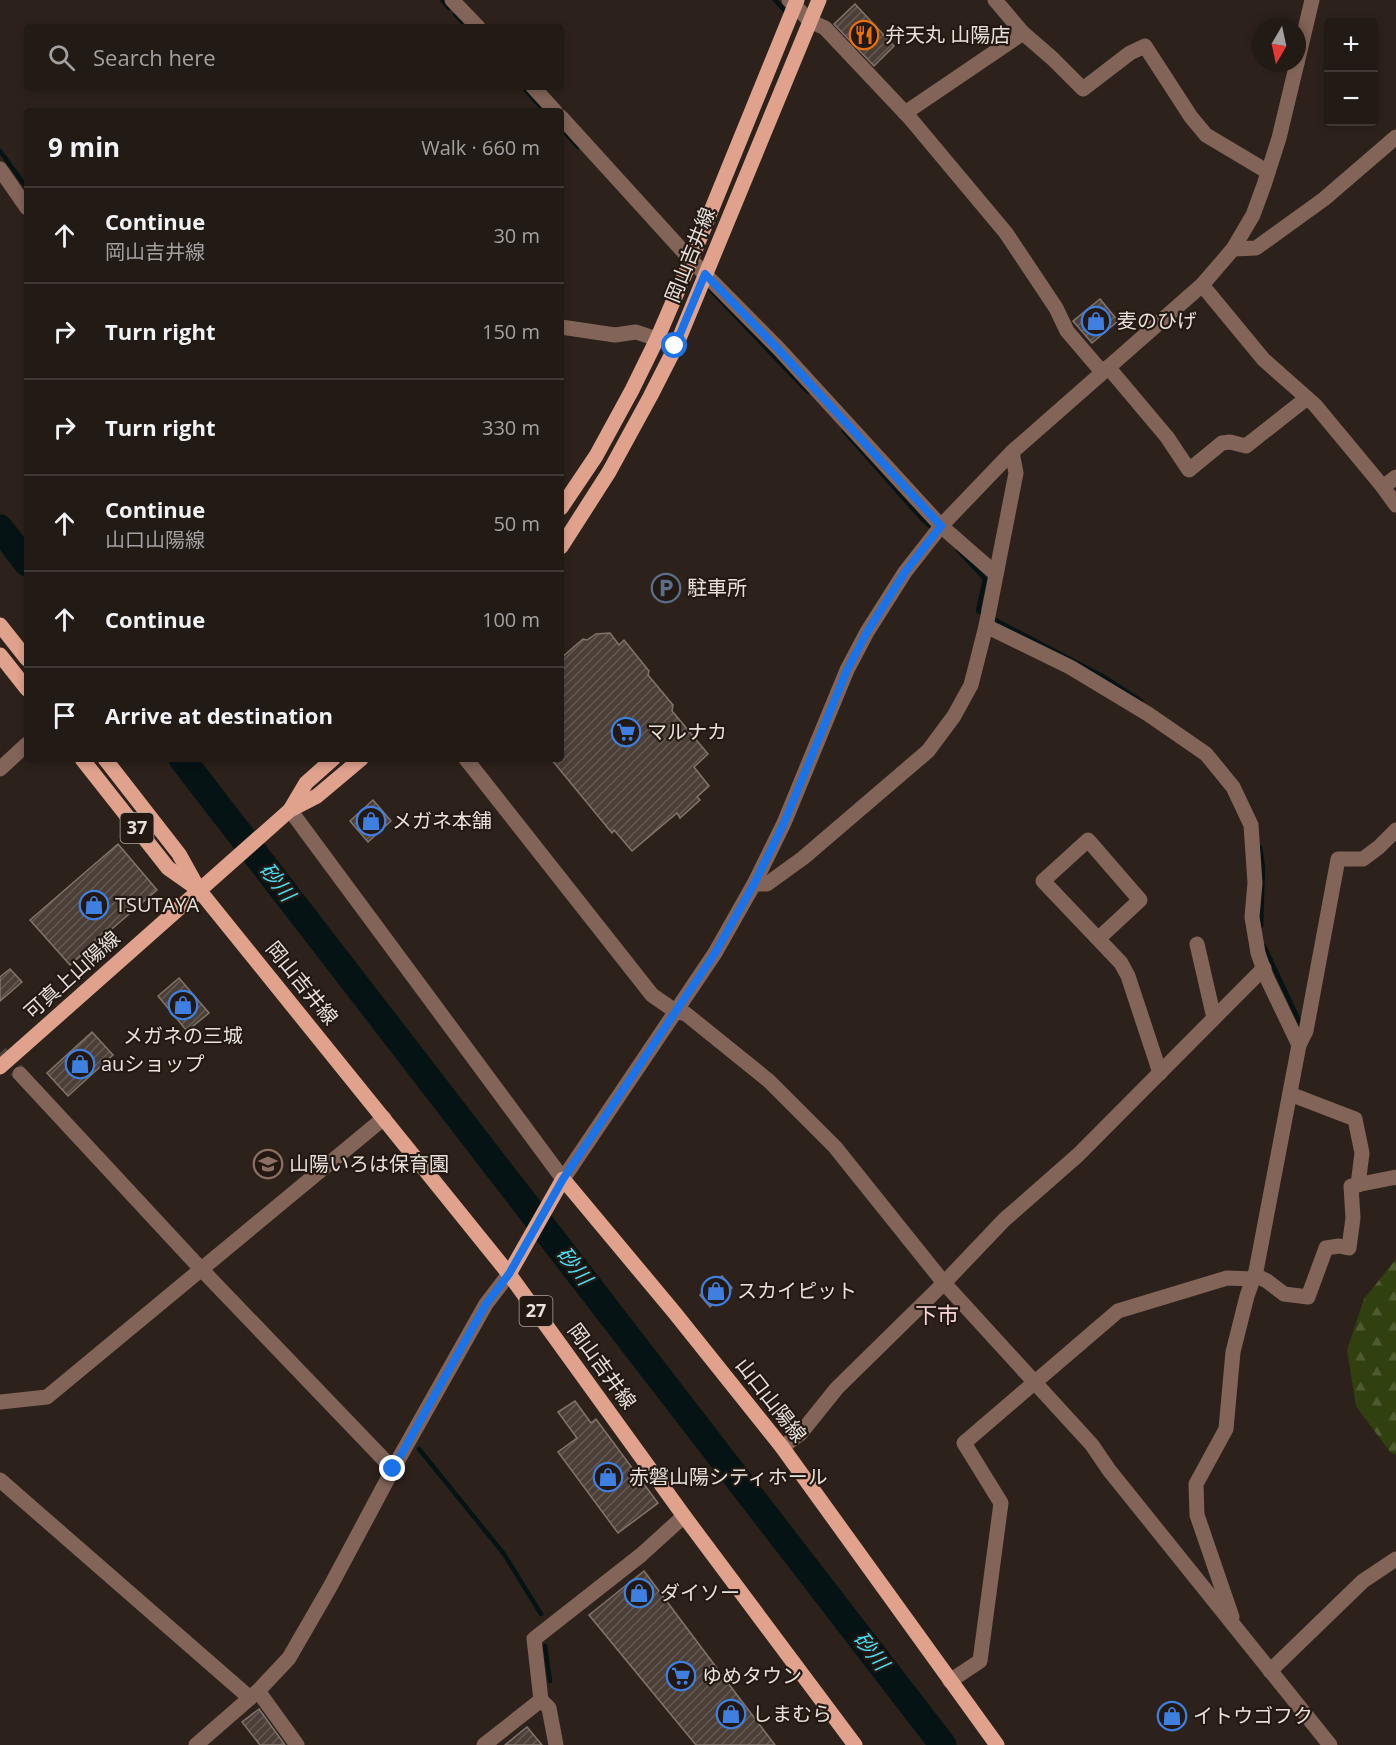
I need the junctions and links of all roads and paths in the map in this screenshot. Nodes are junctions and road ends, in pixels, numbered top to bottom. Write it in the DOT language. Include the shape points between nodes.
graph roads {
  1 [pos="452,0"];
  2 [pos="819,0"];
  3 [pos="995,0"];
  4 [pos="1312,0"];
  5 [pos="794,2"];
  6 [pos="810,21"];
  7 [pos="475,24"];
  8 [pos="1306,25"];
  9 [pos="1023,33"];
  10 [pos="1295,72"];
  11 [pos="536,90"];
  12 [pos="552,108"];
  13 [pos="905,112"];
  14 [pos="564,120"];
  15 [pos="1396,137"];
  16 [pos="0,169"];
  17 [pos="1268,172"];
  18 [pos="24,204"];
  19 [pos="1233,249"];
  20 [pos="691,260"];
  21 [pos="705,274"];
  22 [pos="1202,285"];
  23 [pos="564,327"];
  24 [pos="657,339"];
  25 [pos="1105,370"];
  26 [pos="1307,398"];
  27 [pos="1012,452"];
  28 [pos="1396,477"];
  29 [pos="1383,487"];
  30 [pos="564,504"];
  31 [pos="1396,505"];
  32 [pos="941,526"];
  33 [pos="564,542"];
  34 [pos="996,574"];
  35 [pos="0,625"];
  36 [pos="986,626"];
  37 [pos="0,655"];
  38 [pos="24,655"];
  39 [pos="24,685"];
  40 [pos="24,747"];
  41 [pos="84,762"];
  42 [pos="107,762"];
  43 [pos="330,762"];
  44 [pos="357,762"];
  45 [pos="468,762"];
  46 [pos="0,769"];
  47 [pos="290,810"];
  48 [pos="1396,831"];
  49 [pos="754,884"];
  50 [pos="200,890"];
  51 [pos="1098,939"];
  52 [pos="1197,944"];
  53 [pos="1264,968"];
  54 [pos="675,1011"];
  55 [pos="1215,1018"];
  56 [pos="1299,1045"];
  57 [pos="0,1067"];
  58 [pos="1160,1073"];
  59 [pos="20,1074"];
  60 [pos="1290,1094"];
  61 [pos="384,1118"];
  62 [pos="1396,1177"];
  63 [pos="563,1179"];
  64 [pos="1358,1185"];
  65 [pos="202,1270"];
  66 [pos="509,1274"];
  67 [pos="1254,1277"];
  68 [pos="944,1283"];
  69 [pos="1033,1383"];
  70 [pos="0,1401"];
  71 [pos="782,1447"];
  72 [pos="393,1469"];
  73 [pos="0,1480"];
  74 [pos="684,1516"];
  75 [pos="1396,1559"];
  76 [pos="1236,1628"];
  77 [pos="1270,1671"];
  78 [pos="950,1681"];
  79 [pos="254,1695"];
  80 [pos="541,1700"];
  81 [pos="196,1745"];
  82 [pos="297,1745"];
  83 [pos="484,1745"];
  84 [pos="556,1745"];
  85 [pos="855,1745"];
  86 [pos="997,1745"];
  87 [pos="1330,1745"];
  1 -- 7 [label="street"];
  2 -- 6 [label="main road, 岡山吉井線"];
  3 -- 9 [label="street"];
  4 -- 8 [label="street"];
  5 -- 6 [label="street"];
  5 -- 20 [label="main road, 岡山吉井線"];
  6 -- 13 [label="street" via="825,28"];
  6 -- 21 [label="main road, 岡山吉井線"];
  9 -- 13 [label="street"];
  9 -- 17 [label="street" via="1083,89 1145,46 1206,135"];
  10 -- 17 [label="street"];
  11 -- 12 [label="street"];
  13 -- 25 [label="street" via="1006,233 1067,331"];
  14 -- 20 [label="street"];
  15 -- 19 [label="street" via="1324,199 1256,248"];
  16 -- 18 [label="street"];
  17 -- 19 [label="street" via="1253,215"];
  19 -- 22 [label="street"];
  20 -- 21 [label="street"];
  20 -- 24 [label="main road, 岡山吉井線"];
  21 -- 32 [label="street"];
  21 -- 33 [label="main road, 岡山吉井線" via="650,397"];
  22 -- 25 [label="street"];
  22 -- 26 [label="street" via="1264,360"];
  23 -- 24 [label="street" via="615,335 636,332"];
  24 -- 30 [label="main road, 岡山吉井線" via="596,456"];
  25 -- 26 [label="street" via="1167,437 1189,470 1222,443 1246,446"];
  25 -- 27 [label="street"];
  26 -- 29 [label="street"];
  27 -- 32 [label="street"];
  27 -- 34 [label="street" via="1016,473"];
  28 -- 29 [label="street"];
  29 -- 31 [label="street"];
  32 -- 34 [label="street"];
  32 -- 49 [label="street" via="905,572 847,670 784,823"];
  34 -- 36 [label="street"];
  35 -- 38 [label="main road"];
  36 -- 49 [label="street" via="971,685 928,751 803,858 767,884"];
  36 -- 53 [label="street" via="1070,667 1148,714 1206,754 1233,787 1251,825 1255,883 1252,917"];
  37 -- 39 [label="main road"];
  40 -- 46 [label="street"];
  41 -- 50 [label="main road, 37" via="168,867"];
  42 -- 50 [label="main road, 37" via="179,854"];
  43 -- 47 [label="main road" via="306,783"];
  44 -- 47 [label="main road" via="317,796"];
  45 -- 54 [label="street" via="652,995"];
  47 -- 50 [label="main road"];
  47 -- 63 [label="street"];
  48 -- 56 [label="street" via="1362,859 1338,859 1306,1031"];
  49 -- 54 [label="street" via="715,953"];
  50 -- 57 [label="main road, 可真上山陽線"];
  50 -- 61 [label="main road, 岡山吉井線 / 27"];
  51 -- 51 [label="street" via="1043,881 1088,840 1140,900"];
  51 -- 58 [label="street" via="1128,976"];
  52 -- 55 [label="street"];
  53 -- 55 [label="street"];
  53 -- 56 [label="street"];
  54 -- 63 [label="street"];
  54 -- 68 [label="street" via="687,1014 769,1081 835,1147"];
  55 -- 58 [label="street"];
  56 -- 60 [label="street"];
  58 -- 68 [label="street" via="1078,1155 1004,1220"];
  59 -- 65 [label="street"];
  60 -- 64 [label="street" via="1354,1119 1362,1153"];
  60 -- 67 [label="street"];
  61 -- 65 [label="street"];
  61 -- 66 [label="main road, 岡山吉井線 / 27"];
  62 -- 64 [label="street"];
  63 -- 66 [label="main road"];
  63 -- 71 [label="main road, 山口山陽線"];
  64 -- 67 [label="street" via="1351,1186 1353,1218 1348,1248 1326,1248 1308,1297 1284,1294"];
  65 -- 70 [label="street" via="47,1397"];
  65 -- 72 [label="street"];
  66 -- 72 [label="street" via="486,1304"];
  66 -- 74 [label="main road, 岡山吉井線 / 27"];
  67 -- 69 [label="street" via="1227,1278 1118,1311"];
  67 -- 76 [label="street" via="1233,1352 1226,1429 1196,1484 1197,1515"];
  68 -- 69 [label="street"];
  68 -- 71 [label="street" via="837,1388 800,1434"];
  69 -- 76 [label="street" via="1092,1445"];
  69 -- 78 [label="street" via="964,1443 1001,1503 980,1661"];
  71 -- 78 [label="main road, 山口山陽線"];
  72 -- 79 [label="street" via="289,1658"];
  73 -- 79 [label="street"];
  74 -- 80 [label="street" via="534,1639"];
  74 -- 85 [label="main road, 岡山吉井線 / 27"];
  75 -- 77 [label="street" via="1363,1581"];
  76 -- 77 [label="street"];
  77 -- 87 [label="street"];
  78 -- 86 [label="main road, 山口山陽線"];
  79 -- 81 [label="street"];
  79 -- 82 [label="street"];
  80 -- 83 [label="street"];
  80 -- 84 [label="street" via="549,1708"];
}
